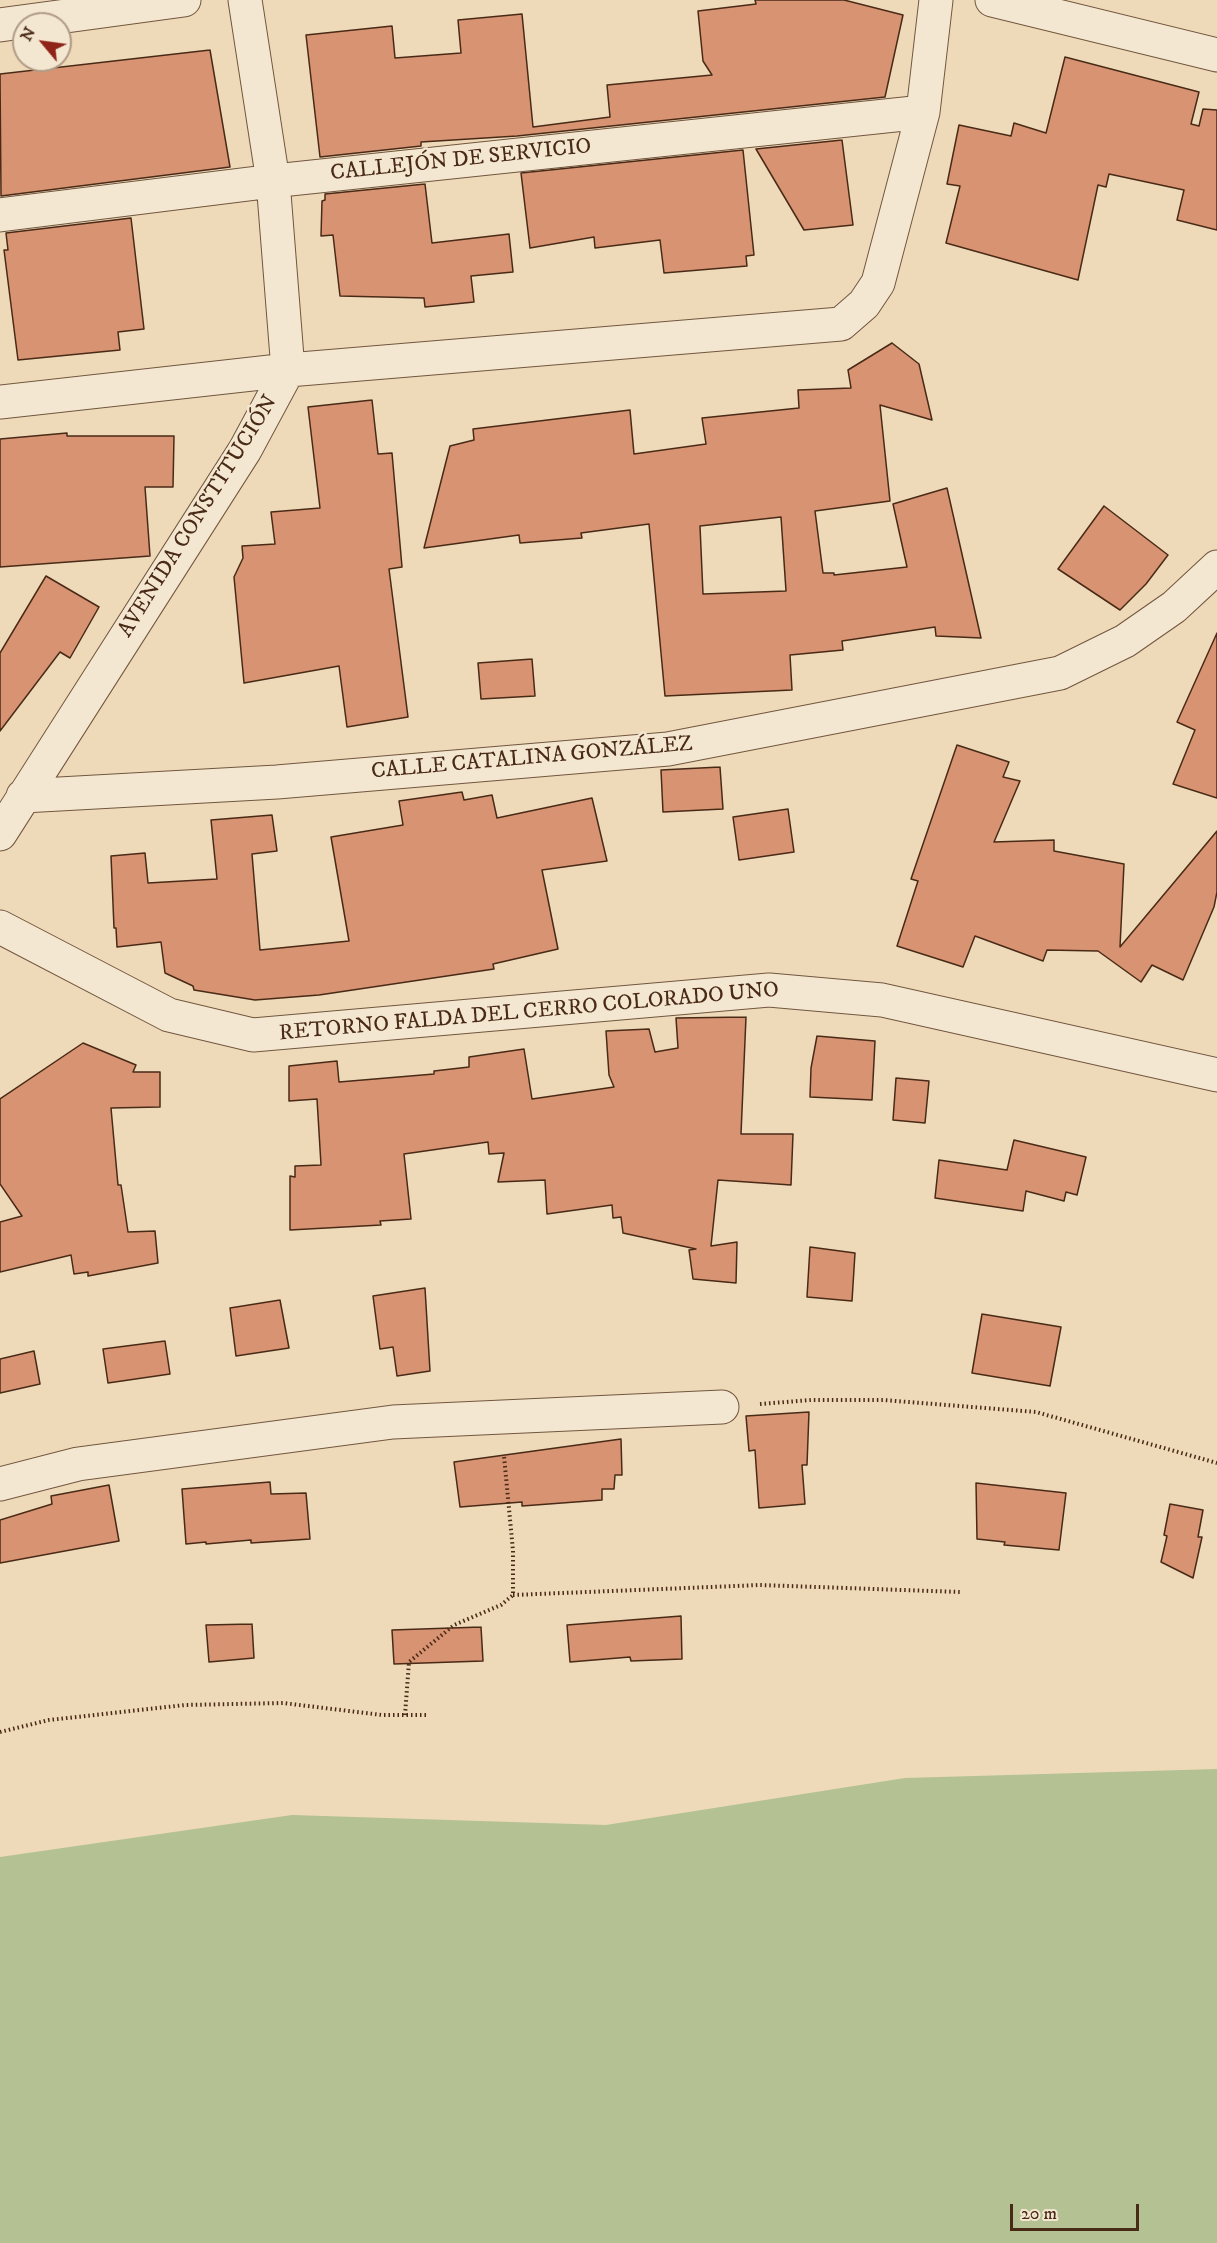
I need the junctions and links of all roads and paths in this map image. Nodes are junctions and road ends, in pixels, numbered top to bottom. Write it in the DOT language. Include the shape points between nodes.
graph roads {
  1 [pos="183,0"];
  2 [pos="245,0"];
  3 [pos="936,0"];
  4 [pos="992,0"];
  5 [pos="0,25"];
  6 [pos="1217,55"];
  7 [pos="923,112"];
  8 [pos="273,182"];
  9 [pos="0,215"];
  10 [pos="288,370"];
  11 [pos="0,402"];
  12 [pos="1217,567"];
  13 [pos="23,796"];
  14 [pos="0,834"];
  15 [pos="0,927"];
  16 [pos="1217,1075"];
  17 [pos="722,1407"];
  18 [pos="501,1416"];
  19 [pos="1217,1463"];
  20 [pos="0,1484"];
  21 [pos="960,1592"];
  22 [pos="513,1595"];
  23 [pos="427,1714"];
  24 [pos="405,1715"];
  25 [pos="0,1732"];
  1 -- 5 [label="street"];
  2 -- 8 [label="street, AVENIDA CONSTITUCIÓN"];
  3 -- 7 [label="street"];
  4 -- 6 [label="street"];
  7 -- 8 [label="street, CALLEJÓN DE SERVICIO"];
  7 -- 10 [label="street" via="878,283 864,304 841,324"];
  8 -- 9 [label="street, CALLEJÓN DE SERVICIO"];
  8 -- 10 [label="street, AVENIDA CONSTITUCIÓN"];
  10 -- 11 [label="street"];
  10 -- 13 [label="street, AVENIDA CONSTITUCIÓN" via="245,450"];
  12 -- 13 [label="street, CALLE CATALINA GONZÁLEZ" via="1174,607 1125,641 1060,673 692,745 277,782"];
  13 -- 14 [label="street, AVENIDA CONSTITUCIÓN"];
  15 -- 16 [label="street, RETORNO FALDA DEL CERRO COLORADO UNO" via="169,1015 253,1035 769,990 882,1000"];
  17 -- 18 [label="street"];
  17 -- 19 [label="path" via="811,1400 883,1400 1036,1412"];
  18 -- 20 [label="street" via="393,1422 78,1464"];
  18 -- 22 [label="path"];
  21 -- 22 [label="path" via="760,1585"];
  22 -- 24 [label="path" via="501,1605 454,1624 409,1662"];
  23 -- 24 [label="path"];
  24 -- 25 [label="path" via="283,1703 186,1706 49,1719"];
}
